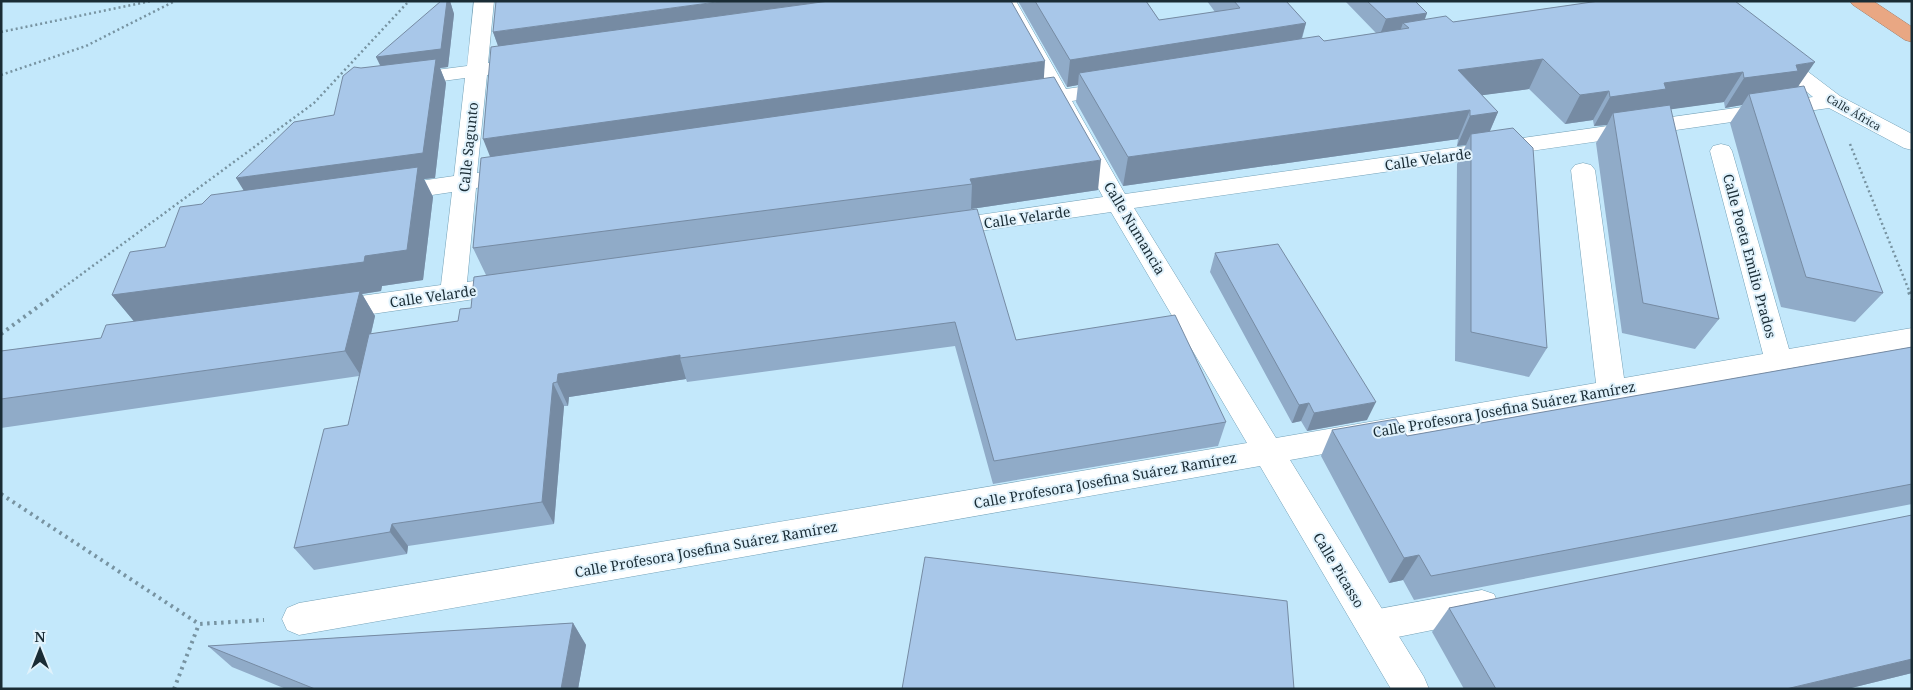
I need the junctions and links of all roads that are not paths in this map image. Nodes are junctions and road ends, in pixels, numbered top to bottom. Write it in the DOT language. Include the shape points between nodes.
graph roads {
  1 [pos="484,1"];
  2 [pos="1006,1"];
  3 [pos="1860,1"];
  4 [pos="1912,36"];
  5 [pos="1761,45"];
  6 [pos="549,60"];
  7 [pos="476,70"];
  8 [pos="382,83"];
  9 [pos="1132,85"];
  10 [pos="1058,97"];
  11 [pos="1832,102"];
  12 [pos="1009,104"];
  13 [pos="1912,143"];
  14 [pos="1721,150"];
  15 [pos="1583,170"];
  16 [pos="539,171"];
  17 [pos="464,183"];
  18 [pos="368,196"];
  19 [pos="1118,204"];
  20 [pos="922,231"];
  21 [pos="531,282"];
  22 [pos="453,293"];
  23 [pos="306,314"];
  24 [pos="1912,338"];
  25 [pos="1779,362"];
  26 [pos="1611,390"];
  27 [pos="1268,452"];
  28 [pos="1510,599"];
  29 [pos="298,619"];
  30 [pos="1373,626"];
  31 [pos="1411,689"];
  1 -- 7 [label="street, Calle Sagunto"];
  2 -- 10 [label="street, Calle Numancia"];
  3 -- 4 [label="highway"];
  5 -- 11 [label="street, Calle África"];
  6 -- 7 [label="street"];
  7 -- 8 [label="street"];
  7 -- 17 [label="street, Calle Sagunto"];
  9 -- 10 [label="street"];
  10 -- 12 [label="street"];
  10 -- 19 [label="street, Calle Numancia"];
  11 -- 13 [label="street, Calle África"];
  11 -- 19 [label="street, Calle Velarde"];
  14 -- 25 [label="street, Calle Poeta Emilio Prados"];
  15 -- 26 [label="street"];
  16 -- 17 [label="street"];
  17 -- 18 [label="street"];
  17 -- 22 [label="street, Calle Sagunto"];
  19 -- 20 [label="street, Calle Velarde"];
  19 -- 27 [label="street, Calle Numancia"];
  21 -- 22 [label="street, Calle Velarde"];
  22 -- 23 [label="street, Calle Velarde"];
  24 -- 25 [label="street, Calle Profesora Josefina Suárez Ramírez"];
  25 -- 26 [label="street, Calle Profesora Josefina Suárez Ramírez"];
  26 -- 27 [label="street, Calle Profesora Josefina Suárez Ramírez"];
  27 -- 29 [label="street, Calle Profesora Josefina Suárez Ramírez"];
  27 -- 30 [label="street, Calle Picasso"];
  28 -- 30 [label="street"];
  30 -- 31 [label="street, Calle Picasso"];
}
